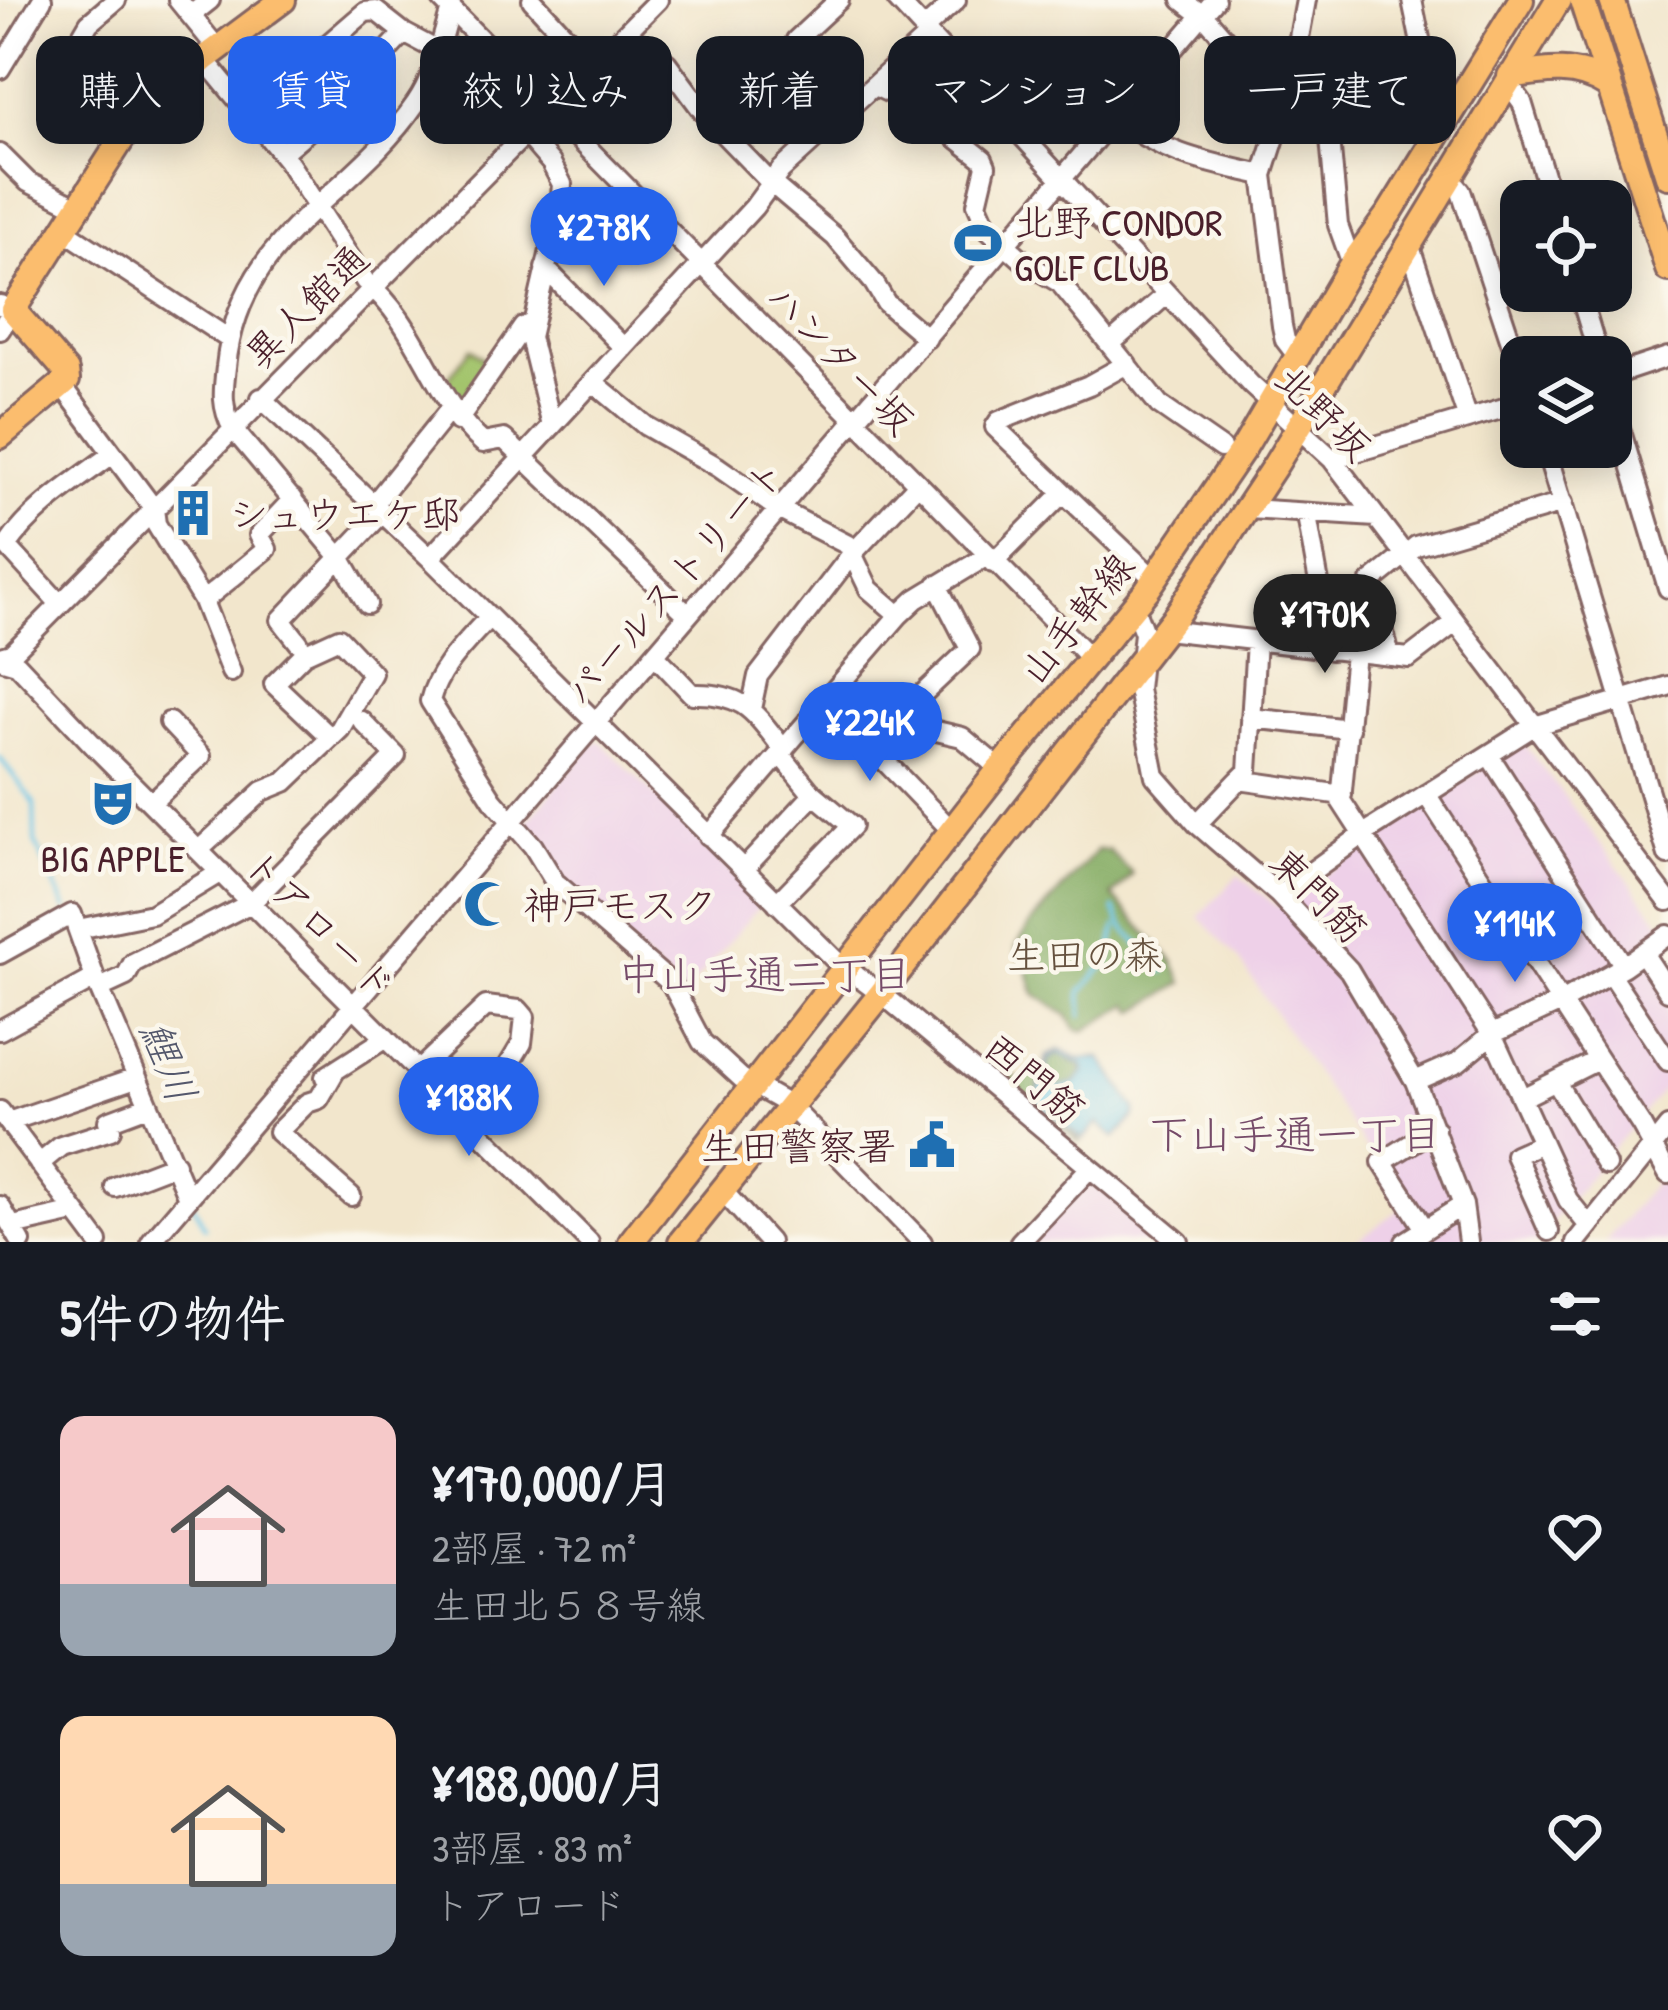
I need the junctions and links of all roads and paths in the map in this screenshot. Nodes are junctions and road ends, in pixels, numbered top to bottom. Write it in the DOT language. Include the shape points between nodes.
graph roads {
  1 [pos="42,0"];
  2 [pos="116,0"];
  3 [pos="210,0"];
  4 [pos="283,0"];
  5 [pos="339,0"];
  6 [pos="398,0"];
  7 [pos="532,0"];
  8 [pos="658,0"];
  9 [pos="838,0"];
  10 [pos="897,0"];
  11 [pos="956,0"];
  12 [pos="1182,0"];
  13 [pos="1306,0"];
  14 [pos="1412,0"];
  15 [pos="1558,0"];
  16 [pos="1582,0"];
  17 [pos="1612,0"];
  18 [pos="447,4"];
  19 [pos="1513,4"];
  20 [pos="185,8"];
  21 [pos="1209,8"];
  22 [pos="385,18"];
  23 [pos="351,21"];
  24 [pos="404,33"];
  25 [pos="626,33"];
  26 [pos="925,33"];
  27 [pos="81,36"];
  28 [pos="334,36"];
  29 [pos="440,36"];
  30 [pos="479,36"];
  31 [pos="565,36"];
  32 [pos="623,36"];
  33 [pos="800,36"];
  34 [pos="1232,36"];
  35 [pos="1299,36"];
  36 [pos="1419,36"];
  37 [pos="1180,41"];
  38 [pos="420,46"];
  39 [pos="211,53"];
  40 [pos="0,69"];
  41 [pos="228,80"];
  42 [pos="1505,84"];
  43 [pos="1607,85"];
  44 [pos="875,86"];
  45 [pos="420,97"];
  46 [pos="1456,105"];
  47 [pos="1660,125"];
  48 [pos="275,144"];
  49 [pos="514,144"];
  50 [pos="529,144"];
  51 [pos="586,144"];
  52 [pos="1090,144"];
  53 [pos="1154,144"];
  54 [pos="1273,144"];
  55 [pos="1331,144"];
  56 [pos="1431,144"];
  57 [pos="282,153"];
  58 [pos="4,163"];
  59 [pos="1263,175"];
  60 [pos="1668,176"];
  61 [pos="1449,178"];
  62 [pos="1061,179"];
  63 [pos="1546,180"];
  64 [pos="770,182"];
  65 [pos="78,207"];
  66 [pos="315,208"];
  67 [pos="65,231"];
  68 [pos="1005,244"];
  69 [pos="1410,247"];
  70 [pos="702,263"];
  71 [pos="1352,264"];
  72 [pos="545,268"];
  73 [pos="1668,268"];
  74 [pos="372,287"];
  75 [pos="1166,295"];
  76 [pos="4,315"];
  77 [pos="532,323"];
  78 [pos="1509,336"];
  79 [pos="927,338"];
  80 [pos="229,339"];
  81 [pos="1111,344"];
  82 [pos="624,348"];
  83 [pos="1668,357"];
  84 [pos="1298,358"];
  85 [pos="1127,364"];
  86 [pos="1632,369"];
  87 [pos="593,382"];
  88 [pos="61,384"];
  89 [pos="261,398"];
  90 [pos="1271,403"];
  91 [pos="1500,409"];
  92 [pos="454,415"];
  93 [pos="1468,419"];
  94 [pos="856,420"];
  95 [pos="1300,425"];
  96 [pos="552,426"];
  97 [pos="233,429"];
  98 [pos="0,436"];
  99 [pos="1221,448"];
  100 [pos="111,455"];
  101 [pos="523,457"];
  102 [pos="1332,459"];
  103 [pos="1552,468"];
  104 [pos="1632,468"];
  105 [pos="918,484"];
  106 [pos="1063,493"];
  107 [pos="293,499"];
  108 [pos="1563,503"];
  109 [pos="378,508"];
  110 [pos="154,509"];
  111 [pos="778,509"];
  112 [pos="1248,509"];
  113 [pos="1307,516"];
  114 [pos="1376,517"];
  115 [pos="1404,555"];
  116 [pos="851,556"];
  117 [pos="340,557"];
  118 [pos="430,558"];
  119 [pos="990,560"];
  120 [pos="1155,580"];
  121 [pos="938,585"];
  122 [pos="1668,589"];
  123 [pos="203,601"];
  124 [pos="60,604"];
  125 [pos="368,604"];
  126 [pos="1134,607"];
  127 [pos="688,615"];
  128 [pos="899,615"];
  129 [pos="489,617"];
  130 [pos="1456,622"];
  131 [pos="1166,630"];
  132 [pos="1256,641"];
  133 [pos="298,643"];
  134 [pos="1331,650"];
  135 [pos="1355,652"];
  136 [pos="655,655"];
  137 [pos="1390,656"];
  138 [pos="0,658"];
  139 [pos="1091,658"];
  140 [pos="1143,658"];
  141 [pos="231,672"];
  142 [pos="1668,686"];
  143 [pos="1624,699"];
  144 [pos="826,700"];
  145 [pos="751,709"];
  146 [pos="908,710"];
  147 [pos="1251,718"];
  148 [pos="362,721"];
  149 [pos="169,722"];
  150 [pos="595,724"];
  151 [pos="1534,726"];
  152 [pos="1349,729"];
  153 [pos="331,738"];
  154 [pos="870,744"];
  155 [pos="782,752"];
  156 [pos="1490,755"];
  157 [pos="1000,769"];
  158 [pos="1239,780"];
  159 [pos="814,794"];
  160 [pos="1426,794"];
  161 [pos="1342,795"];
  162 [pos="152,802"];
  163 [pos="512,819"];
  164 [pos="1197,824"];
  165 [pos="952,831"];
  166 [pos="1365,833"];
  167 [pos="709,836"];
  168 [pos="200,850"];
  169 [pos="1668,855"];
  170 [pos="1668,866"];
  171 [pos="744,869"];
  172 [pos="220,872"];
  173 [pos="1646,873"];
  174 [pos="1279,896"];
  175 [pos="1668,901"];
  176 [pos="251,903"];
  177 [pos="777,903"];
  178 [pos="75,921"];
  179 [pos="1668,935"];
  180 [pos="1643,952"];
  181 [pos="0,954"];
  182 [pos="845,968"];
  183 [pos="1617,970"];
  184 [pos="103,983"];
  185 [pos="1668,991"];
  186 [pos="880,994"];
  187 [pos="352,1003"];
  188 [pos="1559,1003"];
  189 [pos="0,1030"];
  190 [pos="1492,1034"];
  191 [pos="386,1038"];
  192 [pos="1598,1060"];
  193 [pos="1668,1061"];
  194 [pos="419,1070"];
  195 [pos="136,1078"];
  196 [pos="1415,1081"];
  197 [pos="1556,1082"];
  198 [pos="755,1084"];
  199 [pos="1522,1098"];
  200 [pos="789,1105"];
  201 [pos="148,1106"];
  202 [pos="4,1117"];
  203 [pos="473,1125"];
  204 [pos="1668,1127"];
  205 [pos="1435,1130"];
  206 [pos="1542,1143"];
  207 [pos="1653,1145"];
  208 [pos="39,1164"];
  209 [pos="175,1164"];
  210 [pos="1606,1165"];
  211 [pos="1090,1168"];
  212 [pos="1668,1174"];
  213 [pos="116,1187"];
  214 [pos="722,1190"];
  215 [pos="351,1196"];
  216 [pos="189,1197"];
  217 [pos="1463,1205"];
  218 [pos="0,1206"];
  219 [pos="75,1212"];
  220 [pos="1425,1229"];
  221 [pos="1549,1231"];
  222 [pos="17,1234"];
  223 [pos="1027,1235"];
  224 [pos="1584,1237"];
  225 [pos="98,1242"];
  226 [pos="151,1242"];
  227 [pos="590,1242"];
  228 [pos="631,1242"];
  229 [pos="680,1242"];
  230 [pos="769,1242"];
  231 [pos="922,1242"];
  232 [pos="1050,1242"];
  233 [pos="1180,1242"];
  234 [pos="1405,1242"];
  235 [pos="1468,1242"];
  1 -- 40 [label="street"];
  2 -- 27 [label="street"];
  3 -- 20 [label="street"];
  4 -- 39 [label="main road"];
  5 -- 23 [label="street"];
  6 -- 22 [label="street"];
  7 -- 31 [label="street"];
  8 -- 25 [label="street, 異人館通"];
  9 -- 33 [label="street"];
  10 -- 26 [label="street, 北野坂"];
  11 -- 26 [label="street"];
  12 -- 21 [label="street"];
  13 -- 35 [label="street"];
  14 -- 36 [label="street"];
  15 -- 42 [label="main road, 山手幹線"];
  16 -- 43 [label="main road"];
  17 -- 47 [label="main road"];
  18 -- 29 [label="street"];
  18 -- 30 [label="street, ハンター坂"];
  19 -- 46 [label="main road, 山手幹線"];
  20 -- 39 [label="street"];
  21 -- 34 [label="street"];
  21 -- 37 [label="street, パールストリート"];
  22 -- 23 [label="street" via="376,11"];
  22 -- 24 [label="street"];
  23 -- 28 [label="street"];
  24 -- 38 [label="street"];
  24 -- 57 [label="street"];
  25 -- 32 [label="street, 異人館通"];
  25 -- 64 [label="street" via="667,63"];
  26 -- 44 [label="street"];
  26 -- 62 [label="street, 北野坂"];
  39 -- 41 [label="street"];
  39 -- 65 [label="main road" via="129,128"];
  42 -- 43 [label="main road" via="1566,69"];
  42 -- 61 [label="main road, 山手幹線"];
  42 -- 63 [label="street" via="1522,102"];
  43 -- 73 [label="main road"];
  44 -- 64 [label="street"];
  44 -- 68 [label="street" via="913,104 982,159 977,204"];
  45 -- 66 [label="street"];
  47 -- 60 [label="main road"];
  48 -- 57 [label="street"];
  49 -- 74 [label="street, 異人館通"];
  50 -- 72 [label="street" via="562,184"];
  51 -- 70 [label="street, ハンター坂"];
  52 -- 62 [label="street, パールストリート"];
  53 -- 59 [label="street"];
  54 -- 59 [label="street"];
  55 -- 71 [label="street" via="1339,226"];
  56 -- 71 [label="main road, 山手幹線"];
  57 -- 66 [label="street"];
  58 -- 65 [label="street"];
  59 -- 84 [label="street" via="1282,326"];
  61 -- 69 [label="main road, 山手幹線"];
  61 -- 78 [label="street" via="1461,191"];
  62 -- 68 [label="street, パールストリート"];
  62 -- 75 [label="street, 北野坂"];
  64 -- 70 [label="street"];
  64 -- 79 [label="street" via="835,237 886,303"];
  65 -- 67 [label="main road"];
  66 -- 74 [label="street"];
  66 -- 80 [label="street" via="248,285"];
  67 -- 76 [label="main road"];
  67 -- 80 [label="street"];
  68 -- 79 [label="street, パールストリート"];
  68 -- 81 [label="street" via="1060,283"];
  69 -- 93 [label="street"];
  69 -- 95 [label="main road, 山手幹線"];
  70 -- 82 [label="street"];
  70 -- 94 [label="street, ハンター坂"];
  71 -- 84 [label="main road, 山手幹線"];
  72 -- 77 [label="street"];
  72 -- 82 [label="street"];
  74 -- 89 [label="street, 異人館通"];
  74 -- 92 [label="street" via="424,356"];
  75 -- 81 [label="street"];
  75 -- 90 [label="street, 北野坂"];
  76 -- 88 [label="main road" via="66,370"];
  77 -- 92 [label="street"];
  77 -- 96 [label="street"];
  79 -- 94 [label="street, パールストリート"];
  80 -- 97 [label="street" via="222,401"];
  81 -- 85 [label="street"];
  82 -- 87 [label="street"];
  83 -- 86 [label="street"];
  84 -- 90 [label="main road, 山手幹線"];
  85 -- 99 [label="street" via="1159,405"];
  85 -- 106 [label="street" via="995,428"];
  87 -- 96 [label="street"];
  87 -- 111 [label="street" via="646,426"];
  88 -- 98 [label="main road"];
  88 -- 100 [label="street"];
  89 -- 97 [label="street, 異人館通"];
  89 -- 109 [label="street, 西門筋"];
  90 -- 95 [label="street, 北野坂"];
  90 -- 120 [label="main road, 山手幹線"];
  91 -- 93 [label="street"];
  92 -- 101 [label="street" via="483,443 504,439"];
  92 -- 109 [label="street"];
  93 -- 102 [label="street"];
  94 -- 105 [label="street, ハンター坂"];
  94 -- 111 [label="street, パールストリート"];
  95 -- 102 [label="street, 北野坂"];
  95 -- 112 [label="main road, 山手幹線"];
  96 -- 101 [label="street"];
  97 -- 107 [label="street"];
  97 -- 110 [label="street, 異人館通"];
  100 -- 110 [label="street"];
  100 -- 124 [label="street" via="34,512 7,547"];
  101 -- 118 [label="street"];
  101 -- 127 [label="street"];
  102 -- 114 [label="street, 北野坂"];
  103 -- 108 [label="street"];
  104 -- 122 [label="street"];
  105 -- 116 [label="street"];
  105 -- 119 [label="street, ハンター坂"];
  106 -- 119 [label="street"];
  106 -- 120 [label="street"];
  107 -- 117 [label="street"];
  107 -- 123 [label="street" via="259,535 267,549"];
  108 -- 115 [label="street"];
  108 -- 143 [label="street"];
  109 -- 117 [label="street"];
  109 -- 118 [label="street, 西門筋"];
  110 -- 123 [label="street"];
  110 -- 124 [label="street, 異人館通"];
  111 -- 116 [label="street" via="848,545"];
  111 -- 127 [label="street, パールストリート"];
  112 -- 113 [label="street"];
  112 -- 131 [label="main road, 山手幹線"];
  113 -- 114 [label="street"];
  113 -- 134 [label="street"];
  114 -- 115 [label="street, 北野坂"];
  115 -- 130 [label="street, 北野坂"];
  115 -- 137 [label="street" via="1371,582"];
  116 -- 128 [label="street" via="868,589"];
  116 -- 145 [label="street" via="758,676"];
  117 -- 125 [label="street"];
  117 -- 133 [label="street" via="281,620"];
  118 -- 129 [label="street, 西門筋"];
  119 -- 121 [label="street"];
  119 -- 139 [label="street, ハンター坂"];
  120 -- 126 [label="main road, 山手幹線"];
  121 -- 128 [label="street"];
  121 -- 146 [label="street" via="970,649"];
  123 -- 141 [label="street"];
  124 -- 138 [label="street, 異人館通"];
  126 -- 139 [label="main road, 山手幹線"];
  126 -- 140 [label="street, 東門筋"];
  127 -- 136 [label="street, パールストリート"];
  128 -- 144 [label="street"];
  129 -- 150 [label="street, 西門筋"];
  129 -- 163 [label="street" via="430,701"];
  130 -- 137 [label="street" via="1408,658"];
  130 -- 151 [label="street, 北野坂"];
  131 -- 132 [label="street"];
  131 -- 140 [label="main road, 山手幹線"];
  132 -- 134 [label="street"];
  132 -- 147 [label="street"];
  134 -- 135 [label="street"];
  135 -- 137 [label="street"];
  135 -- 152 [label="street"];
  136 -- 145 [label="street" via="692,694 736,698"];
  136 -- 150 [label="street, パールストリート"];
  138 -- 162 [label="street, トアロード" via="17,664"];
  139 -- 157 [label="main road, 山手幹線"];
  140 -- 164 [label="street, 東門筋" via="1138,689 1155,776"];
  140 -- 186 [label="main road, 山手幹線"];
  142 -- 143 [label="street"];
  143 -- 151 [label="street"];
  143 -- 169 [label="street"];
  144 -- 154 [label="street"];
  144 -- 155 [label="street"];
  145 -- 155 [label="street"];
  146 -- 154 [label="street"];
  146 -- 157 [label="street" via="928,729 962,736"];
  147 -- 152 [label="street"];
  147 -- 158 [label="street" via="1248,771"];
  148 -- 176 [label="street" via="396,756"];
  149 -- 162 [label="street" via="201,756"];
  150 -- 163 [label="street, パールストリート"];
  150 -- 167 [label="street, 西門筋"];
  151 -- 156 [label="street"];
  151 -- 173 [label="street, 北野坂"];
  152 -- 161 [label="street"];
  153 -- 153 [label="street" via="372,674 338,638 304,654 274,684"];
  153 -- 168 [label="street"];
  154 -- 165 [label="street"];
  155 -- 159 [label="street"];
  155 -- 167 [label="street"];
  156 -- 160 [label="street"];
  156 -- 183 [label="street"];
  157 -- 165 [label="main road, 山手幹線"];
  158 -- 161 [label="street"];
  158 -- 164 [label="street"];
  159 -- 171 [label="street"];
  159 -- 177 [label="street" via="852,826"];
  160 -- 166 [label="street"];
  160 -- 188 [label="street"];
  161 -- 166 [label="street"];
  162 -- 168 [label="street, トアロード"];
  163 -- 187 [label="street, パールストリート"];
  163 -- 198 [label="street" via="555,882 670,982 702,1042"];
  164 -- 174 [label="street, 東門筋"];
  165 -- 182 [label="main road, 山手幹線"];
  166 -- 174 [label="street"];
  166 -- 190 [label="street"];
  167 -- 171 [label="street, 西門筋"];
  168 -- 172 [label="street, トアロード"];
  170 -- 173 [label="street"];
  171 -- 177 [label="street, 西門筋"];
  172 -- 176 [label="street, トアロード"];
  172 -- 178 [label="street" via="152,914"];
  173 -- 175 [label="street, 北野坂"];
  174 -- 196 [label="street, 東門筋" via="1349,970"];
  176 -- 184 [label="street"];
  176 -- 187 [label="street, トアロード"];
  177 -- 182 [label="street, 西門筋"];
  178 -- 181 [label="street"];
  178 -- 184 [label="street"];
  179 -- 180 [label="street"];
  180 -- 183 [label="street"];
  180 -- 185 [label="street"];
  182 -- 186 [label="street, 西門筋"];
  182 -- 198 [label="main road, 山手幹線"];
  183 -- 188 [label="street"];
  183 -- 193 [label="street"];
  184 -- 189 [label="street"];
  184 -- 195 [label="street"];
  186 -- 200 [label="main road, 山手幹線"];
  186 -- 211 [label="street, 西門筋"];
  187 -- 191 [label="street, トアロード"];
  187 -- 216 [label="street, パールストリート"];
  188 -- 190 [label="street"];
  188 -- 192 [label="street"];
  190 -- 196 [label="street" via="1458,1062"];
  190 -- 199 [label="street"];
  191 -- 194 [label="street, トアロード"];
  191 -- 215 [label="street" via="346,1061 319,1099 278,1132"];
  192 -- 197 [label="street"];
  192 -- 207 [label="street"];
  194 -- 203 [label="street, トアロード"];
  194 -- 203 [label="street" via="486,1006 519,1010 522,1042"];
  195 -- 201 [label="street"];
  195 -- 202 [label="street"];
  196 -- 205 [label="street, 東門筋"];
  197 -- 199 [label="street"];
  197 -- 210 [label="street"];
  198 -- 200 [label="street"];
  198 -- 228 [label="main road, 山手幹線"];
  199 -- 206 [label="street"];
  200 -- 214 [label="main road, 山手幹線"];
  200 -- 231 [label="street"];
  201 -- 208 [label="street"];
  201 -- 209 [label="street"];
  202 -- 208 [label="street"];
  203 -- 227 [label="street, トアロード"];
  204 -- 207 [label="street"];
  205 -- 217 [label="street, 東門筋"];
  205 -- 220 [label="street" via="1382,1162"];
  206 -- 221 [label="street" via="1515,1155"];
  206 -- 224 [label="street"];
  207 -- 212 [label="street"];
  207 -- 224 [label="street"];
  208 -- 219 [label="street"];
  209 -- 213 [label="street"];
  209 -- 216 [label="street"];
  211 -- 223 [label="street"];
  211 -- 233 [label="street, 西門筋"];
  214 -- 229 [label="main road, 山手幹線"];
  214 -- 230 [label="street"];
  216 -- 226 [label="street, パールストリート"];
  217 -- 220 [label="street"];
  217 -- 235 [label="street, 東門筋"];
  218 -- 222 [label="street"];
  219 -- 222 [label="street"];
  219 -- 225 [label="street"];
  220 -- 234 [label="street"];
  223 -- 232 [label="street"];
}
